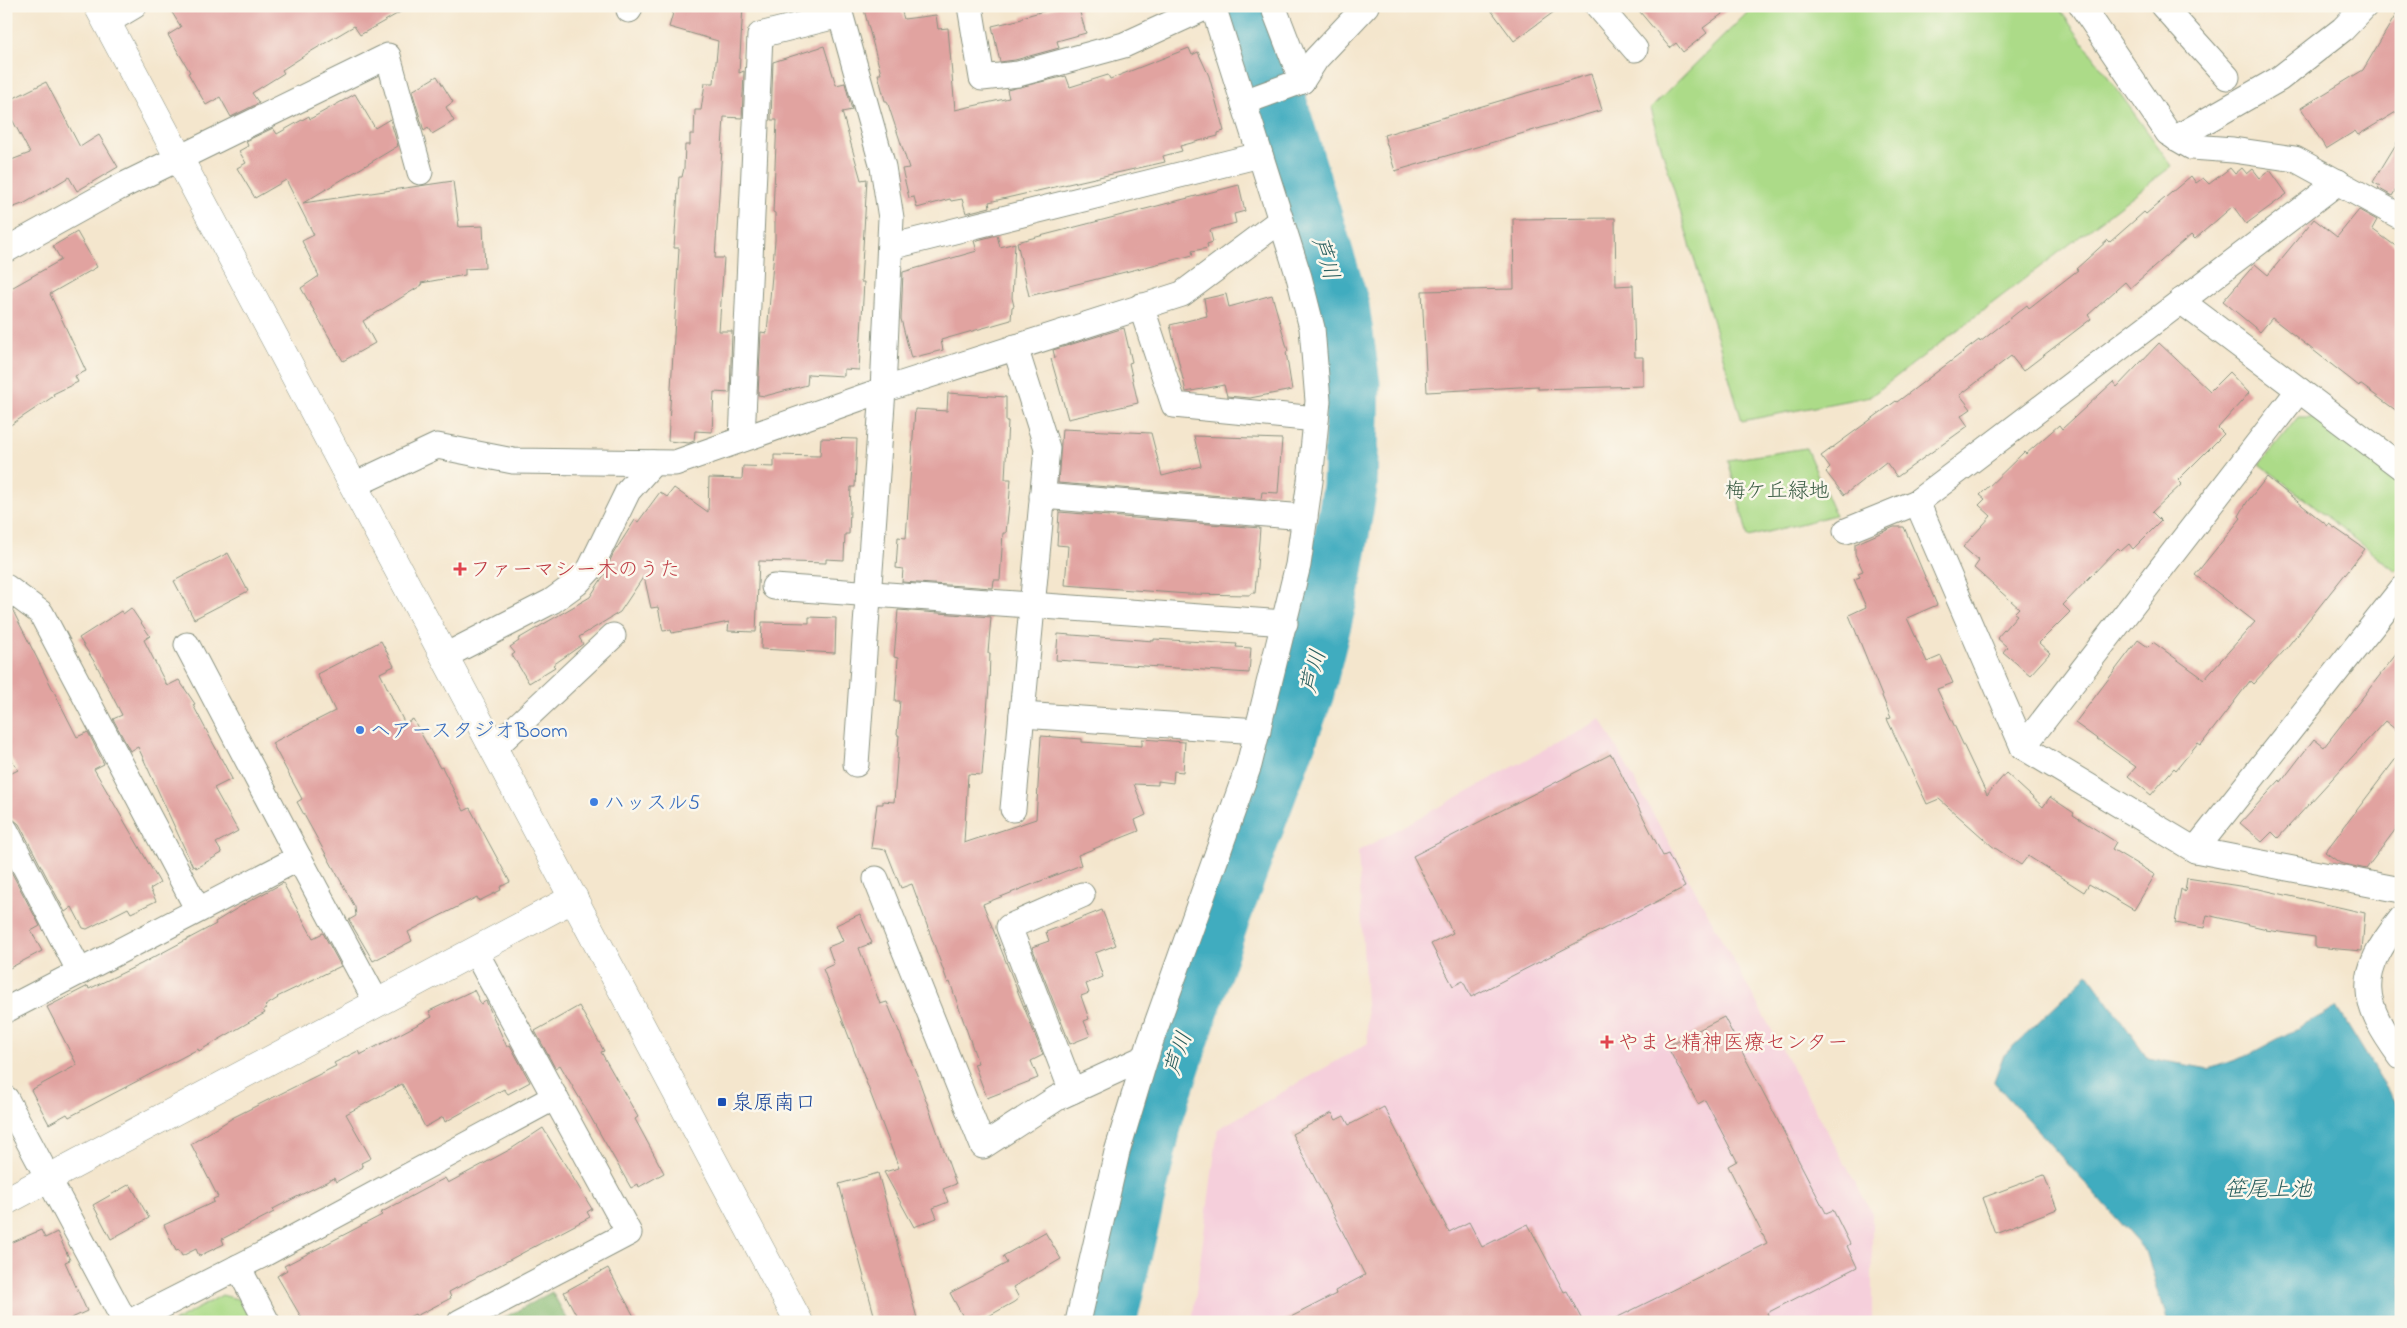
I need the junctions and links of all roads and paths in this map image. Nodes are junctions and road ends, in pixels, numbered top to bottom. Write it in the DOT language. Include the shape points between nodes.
graph roads {
  1 [pos="134,6"];
  2 [pos="970,6"];
  3 [pos="1209,6"];
  4 [pos="1213,6"];
  5 [pos="1273,6"];
  6 [pos="1366,6"];
  7 [pos="1598,6"];
  8 [pos="2082,6"];
  9 [pos="2365,6"];
  10 [pos="2168,8"];
  11 [pos="839,11"];
  12 [pos="102,14"];
  13 [pos="1635,49"];
  14 [pos="2227,76"];
  15 [pos="1302,81"];
  16 [pos="1244,102"];
  17 [pos="2176,138"];
  18 [pos="1260,155"];
  19 [pos="180,159"];
  20 [pos="420,172"];
  21 [pos="2338,182"];
  22 [pos="2401,217"];
  23 [pos="1281,220"];
  24 [pos="10,244"];
  25 [pos="890,247"];
  26 [pos="2181,301"];
  27 [pos="1141,306"];
  28 [pos="1014,347"];
  29 [pos="883,390"];
  30 [pos="2299,390"];
  31 [pos="1316,419"];
  32 [pos="742,439"];
  33 [pos="653,463"];
  34 [pos="2401,467"];
  35 [pos="354,485"];
  36 [pos="1042,496"];
  37 [pos="1917,502"];
  38 [pos="1305,517"];
  39 [pos="1846,531"];
  40 [pos="6,587"];
  41 [pos="774,587"];
  42 [pos="2401,590"];
  43 [pos="868,593"];
  44 [pos="1032,605"];
  45 [pos="1285,623"];
  46 [pos="613,636"];
  47 [pos="187,645"];
  48 [pos="445,656"];
  49 [pos="1022,715"];
  50 [pos="1258,732"];
  51 [pos="2023,747"];
  52 [pos="494,748"];
  53 [pos="856,764"];
  54 [pos="1013,808"];
  55 [pos="6,831"];
  56 [pos="2194,850"];
  57 [pos="299,858"];
  58 [pos="876,879"];
  59 [pos="2401,890"];
  60 [pos="1082,896"];
  61 [pos="574,898"];
  62 [pos="198,910"];
  63 [pos="2401,919"];
  64 [pos="475,951"];
  65 [pos="80,972"];
  66 [pos="377,1003"];
  67 [pos="6,1010"];
  68 [pos="1146,1057"];
  69 [pos="2401,1057"];
  70 [pos="1072,1091"];
  71 [pos="555,1097"];
  72 [pos="6,1099"];
  73 [pos="49,1179"];
  74 [pos="6,1201"];
  75 [pos="238,1267"];
  76 [pos="125,1322"];
  77 [pos="130,1322"];
  78 [pos="268,1322"];
  79 [pos="460,1322"];
  80 [pos="799,1322"];
  81 [pos="1078,1322"];
  1 -- 12 [label="street"];
  2 -- 3 [label="street" via="982,78 1018,74 1124,45"];
  4 -- 16 [label="street"];
  5 -- 15 [label="street"];
  6 -- 15 [label="street" via="1316,59"];
  7 -- 13 [label="street"];
  8 -- 17 [label="street" via="2168,133"];
  9 -- 17 [label="street" via="2343,29 2279,79"];
  10 -- 14 [label="street"];
  11 -- 25 [label="street" via="883,167 891,218"];
  11 -- 32 [label="street" via="760,35"];
  12 -- 19 [label="street"];
  15 -- 16 [label="street"];
  16 -- 18 [label="street"];
  17 -- 21 [label="street" via="2192,147 2295,159"];
  18 -- 23 [label="street"];
  18 -- 25 [label="street"];
  19 -- 20 [label="street" via="388,56"];
  19 -- 24 [label="street"];
  19 -- 35 [label="street"];
  21 -- 22 [label="street"];
  21 -- 26 [label="street"];
  23 -- 27 [label="street" via="1182,294"];
  23 -- 31 [label="street" via="1312,328 1318,401"];
  25 -- 29 [label="street"];
  26 -- 30 [label="street"];
  26 -- 37 [label="street"];
  27 -- 28 [label="street"];
  27 -- 31 [label="street" via="1174,405"];
  28 -- 29 [label="street"];
  28 -- 36 [label="street" via="1047,448"];
  29 -- 32 [label="street"];
  29 -- 43 [label="street"];
  30 -- 34 [label="street"];
  30 -- 51 [label="street"];
  31 -- 38 [label="street"];
  32 -- 33 [label="street" via="675,463"];
  33 -- 35 [label="street" via="513,461 438,446"];
  33 -- 48 [label="street" via="628,492 590,570 578,583 552,601"];
  35 -- 48 [label="street"];
  36 -- 38 [label="street"];
  36 -- 44 [label="street"];
  37 -- 39 [label="street"];
  37 -- 51 [label="street"];
  38 -- 45 [label="street"];
  40 -- 62 [label="street" via="41,613"];
  41 -- 43 [label="street"];
  42 -- 56 [label="street"];
  43 -- 44 [label="street"];
  43 -- 53 [label="street"];
  44 -- 45 [label="street"];
  44 -- 49 [label="street"];
  45 -- 50 [label="street"];
  46 -- 52 [label="street"];
  47 -- 57 [label="street"];
  48 -- 52 [label="street"];
  49 -- 50 [label="street"];
  49 -- 54 [label="street"];
  50 -- 68 [label="street"];
  51 -- 56 [label="street"];
  52 -- 61 [label="street"];
  55 -- 65 [label="street"];
  56 -- 59 [label="street"];
  57 -- 62 [label="street"];
  57 -- 66 [label="street"];
  58 -- 70 [label="street" via="983,1146 1025,1117"];
  60 -- 70 [label="street" via="1008,927"];
  61 -- 64 [label="street"];
  61 -- 80 [label="street"];
  62 -- 65 [label="street"];
  63 -- 69 [label="street" via="2371,967 2367,994 2379,1028"];
  64 -- 66 [label="street"];
  64 -- 71 [label="street"];
  65 -- 67 [label="street"];
  66 -- 73 [label="street"];
  68 -- 70 [label="street"];
  68 -- 81 [label="street" via="1117,1152"];
  71 -- 75 [label="street"];
  71 -- 79 [label="street" via="628,1233"];
  72 -- 73 [label="street"];
  73 -- 74 [label="street"];
  73 -- 76 [label="street"];
  75 -- 77 [label="street"];
  75 -- 78 [label="street"];
}
